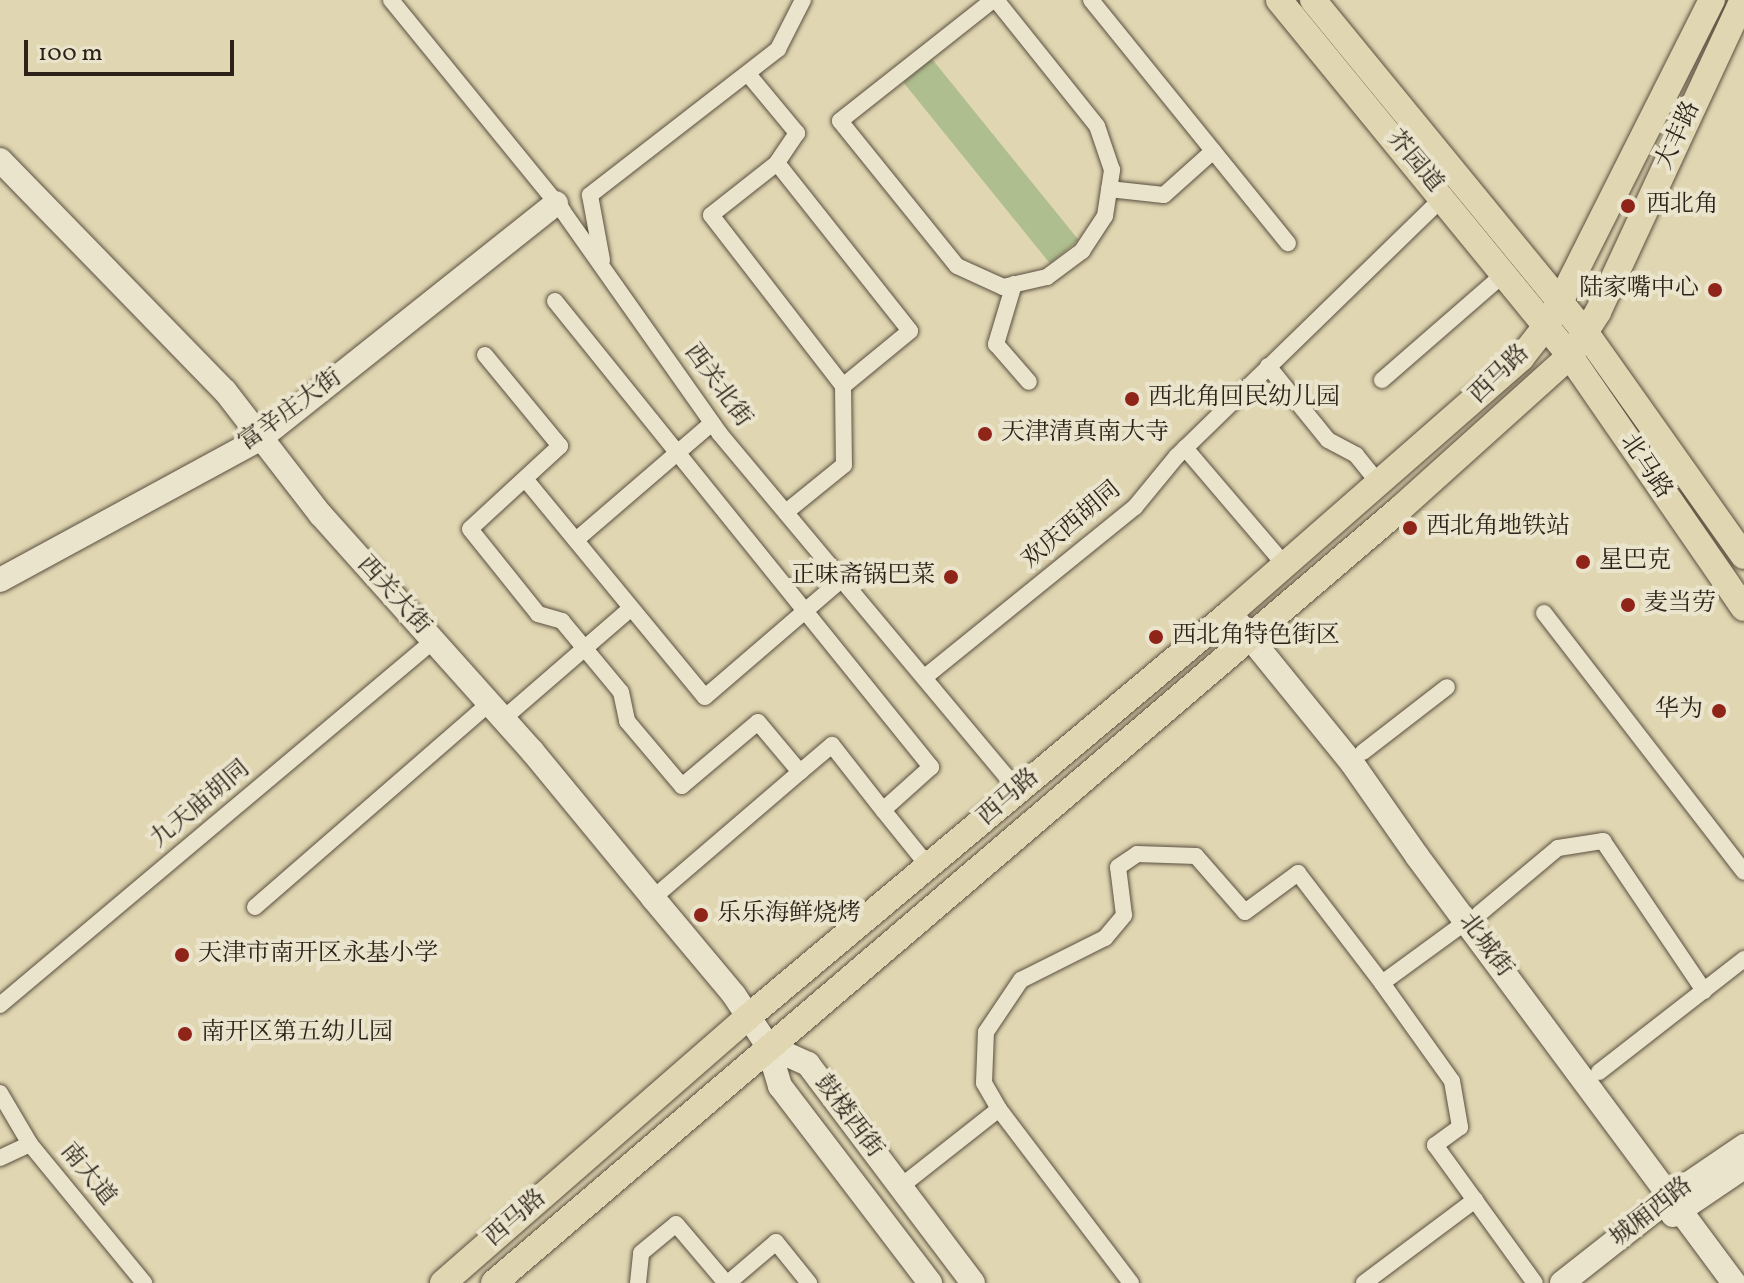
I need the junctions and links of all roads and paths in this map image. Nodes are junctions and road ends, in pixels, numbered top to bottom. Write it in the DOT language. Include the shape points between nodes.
graph roads {
  1 [pos="391,0"];
  2 [pos="803,0"];
  3 [pos="995,0"];
  4 [pos="1091,0"];
  5 [pos="1279,0"];
  6 [pos="1313,0"];
  7 [pos="1712,0"];
  8 [pos="1743,0"];
  9 [pos="748,74"];
  10 [pos="1213,151"];
  11 [pos="0,160"];
  12 [pos="777,163"];
  13 [pos="1109,189"];
  14 [pos="1443,197"];
  15 [pos="556,203"];
  16 [pos="1288,243"];
  17 [pos="603,265"];
  18 [pos="1505,273"];
  19 [pos="1014,284"];
  20 [pos="1561,300"];
  21 [pos="555,301"];
  22 [pos="1546,326"];
  23 [pos="1586,333"];
  24 [pos="485,355"];
  25 [pos="1570,356"];
  26 [pos="1268,366"];
  27 [pos="1382,380"];
  28 [pos="1029,382"];
  29 [pos="843,386"];
  30 [pos="712,423"];
  31 [pos="261,438"];
  32 [pos="1185,448"];
  33 [pos="676,454"];
  34 [pos="526,480"];
  35 [pos="1379,483"];
  36 [pos="786,512"];
  37 [pos="576,540"];
  38 [pos="1744,556"];
  39 [pos="1285,565"];
  40 [pos="842,579"];
  41 [pos="0,580"];
  42 [pos="631,608"];
  43 [pos="1236,608"];
  44 [pos="1744,608"];
  45 [pos="803,612"];
  46 [pos="1544,613"];
  47 [pos="1256,631"];
  48 [pos="433,641"];
  49 [pos="584,648"];
  50 [pos="925,677"];
  51 [pos="1447,687"];
  52 [pos="496,711"];
  53 [pos="1363,752"];
  54 [pos="800,772"];
  55 [pos="1018,790"];
  56 [pos="883,810"];
  57 [pos="929,867"];
  58 [pos="1744,872"];
  59 [pos="653,898"];
  60 [pos="255,907"];
  61 [pos="1473,918"];
  62 [pos="1744,959"];
  63 [pos="1382,983"];
  64 [pos="1704,991"];
  65 [pos="0,1005"];
  66 [pos="748,1017"];
  67 [pos="768,1046"];
  68 [pos="1599,1072"];
  69 [pos="0,1093"];
  70 [pos="999,1109"];
  71 [pos="30,1144"];
  72 [pos="1744,1146"];
  73 [pos="0,1158"];
  74 [pos="1744,1167"];
  75 [pos="900,1187"];
  76 [pos="1682,1199"];
  77 [pos="1475,1200"];
  78 [pos="1744,1271"];
  79 [pos="144,1283"];
  80 [pos="443,1283"];
  81 [pos="494,1283"];
  82 [pos="638,1283"];
  83 [pos="727,1283"];
  84 [pos="809,1283"];
  85 [pos="930,1283"];
  86 [pos="973,1283"];
  87 [pos="1131,1283"];
  88 [pos="1364,1283"];
  89 [pos="1535,1283"];
  90 [pos="1562,1283"];
  91 [pos="1585,1283"];
  92 [pos="1734,1283"];
  1 -- 15 [label="street, 西关北街"];
  2 -- 9 [label="street" via="778,49"];
  3 -- 13 [label="street" via="1097,126 1112,170"];
  3 -- 19 [label="street" via="840,121 957,266 1003,287"];
  4 -- 10 [label="street"];
  5 -- 14 [label="main road, 芥园道"];
  6 -- 20 [label="main road, 芥园道"];
  7 -- 20 [label="main road, 大丰路"];
  8 -- 23 [label="main road, 大丰路"];
  9 -- 12 [label="street" via="797,133"];
  9 -- 17 [label="street" via="590,195"];
  10 -- 13 [label="street" via="1164,195"];
  10 -- 16 [label="street"];
  11 -- 31 [label="street, 西关大街" via="225,391"];
  12 -- 29 [label="street" via="711,215"];
  12 -- 29 [label="street" via="910,331"];
  13 -- 19 [label="street" via="1105,216 1082,251 1047,277"];
  14 -- 18 [label="main road, 芥园道"];
  14 -- 26 [label="street, 欢庆西胡同"];
  15 -- 17 [label="street, 西关北街"];
  15 -- 31 [label="street, 富辛庄大街"];
  17 -- 30 [label="street, 西关北街"];
  18 -- 22 [label="main road, 芥园道"];
  18 -- 27 [label="street"];
  19 -- 28 [label="street" via="996,344"];
  20 -- 22 [label="main road, 西马路"];
  20 -- 23 [label="main road, 北马路"];
  21 -- 33 [label="street"];
  22 -- 25 [label="main road, 北马路"];
  22 -- 35 [label="main road, 西马路" via="1509,370"];
  23 -- 25 [label="main road, 大丰路"];
  23 -- 38 [label="main road, 北马路"];
  24 -- 34 [label="street" via="560,446"];
  25 -- 44 [label="main road, 北马路"];
  25 -- 47 [label="main road, 西马路"];
  26 -- 32 [label="street, 欢庆西胡同"];
  26 -- 35 [label="street" via="1328,440 1356,455"];
  29 -- 36 [label="street" via="844,465"];
  30 -- 33 [label="street"];
  30 -- 36 [label="street, 西关北街"];
  31 -- 41 [label="street, 富辛庄大街"];
  31 -- 48 [label="street, 西关大街"];
  32 -- 39 [label="street"];
  32 -- 50 [label="street, 欢庆西胡同" via="1135,507"];
  33 -- 37 [label="street"];
  33 -- 45 [label="street"];
  34 -- 37 [label="street"];
  34 -- 49 [label="street" via="470,529 538,614 562,621"];
  35 -- 39 [label="main road, 西马路"];
  36 -- 40 [label="street, 西关北街"];
  37 -- 42 [label="street"];
  39 -- 43 [label="main road, 西马路"];
  40 -- 45 [label="street"];
  40 -- 50 [label="street, 西关北街"];
  42 -- 45 [label="street" via="705,697"];
  42 -- 49 [label="street"];
  43 -- 47 [label="street, 北城街"];
  43 -- 55 [label="main road, 西马路"];
  45 -- 56 [label="street" via="931,767"];
  46 -- 58 [label="street"];
  47 -- 53 [label="street, 北城街"];
  47 -- 61 [label="street, 北城街"];
  47 -- 67 [label="main road, 西马路"];
  48 -- 52 [label="street, 西关大街"];
  48 -- 65 [label="street, 九天庙胡同"];
  49 -- 52 [label="street"];
  49 -- 54 [label="street" via="621,692 627,721 682,786 758,722"];
  50 -- 55 [label="street, 西关北街"];
  51 -- 53 [label="street"];
  52 -- 59 [label="street, 西关大街"];
  52 -- 60 [label="street"];
  53 -- 61 [label="street, 北城街"];
  54 -- 56 [label="street" via="832,745"];
  54 -- 59 [label="street"];
  55 -- 57 [label="main road, 西马路"];
  56 -- 57 [label="street"];
  57 -- 66 [label="main road, 西马路"];
  59 -- 66 [label="street, 西关大街"];
  61 -- 63 [label="street"];
  61 -- 64 [label="street" via="1558,848 1603,841"];
  61 -- 68 [label="street, 北城街"];
  61 -- 76 [label="street, 北城街"];
  62 -- 64 [label="street"];
  63 -- 70 [label="street" via="1298,873 1245,912 1196,856 1137,854 1118,867 1124,915 1105,938 1021,980 986,1032 984,1083"];
  63 -- 77 [label="street" via="1452,1081 1460,1127 1435,1145"];
  64 -- 68 [label="street"];
  66 -- 67 [label="street, 西关大街"];
  66 -- 80 [label="main road, 西马路"];
  67 -- 75 [label="street, 鼓楼西街" via="808,1064"];
  67 -- 81 [label="main road, 西马路"];
  67 -- 85 [label="street, 鼓楼西街" via="780,1086"];
  68 -- 76 [label="street, 北城街"];
  69 -- 71 [label="street, 南大道"];
  70 -- 75 [label="street"];
  70 -- 87 [label="street"];
  71 -- 73 [label="street"];
  71 -- 79 [label="street, 南大道"];
  72 -- 76 [label="street, 城厢西路"];
  74 -- 76 [label="street, 城厢西路"];
  75 -- 86 [label="street, 鼓楼西街"];
  76 -- 78 [label="street, 北城街"];
  76 -- 90 [label="street, 城厢西路"];
  76 -- 91 [label="street, 城厢西路"];
  76 -- 92 [label="street, 北城街"];
  77 -- 88 [label="street"];
  77 -- 89 [label="street"];
  82 -- 83 [label="street" via="641,1253 676,1224"];
  83 -- 84 [label="street" via="776,1242"];
}
